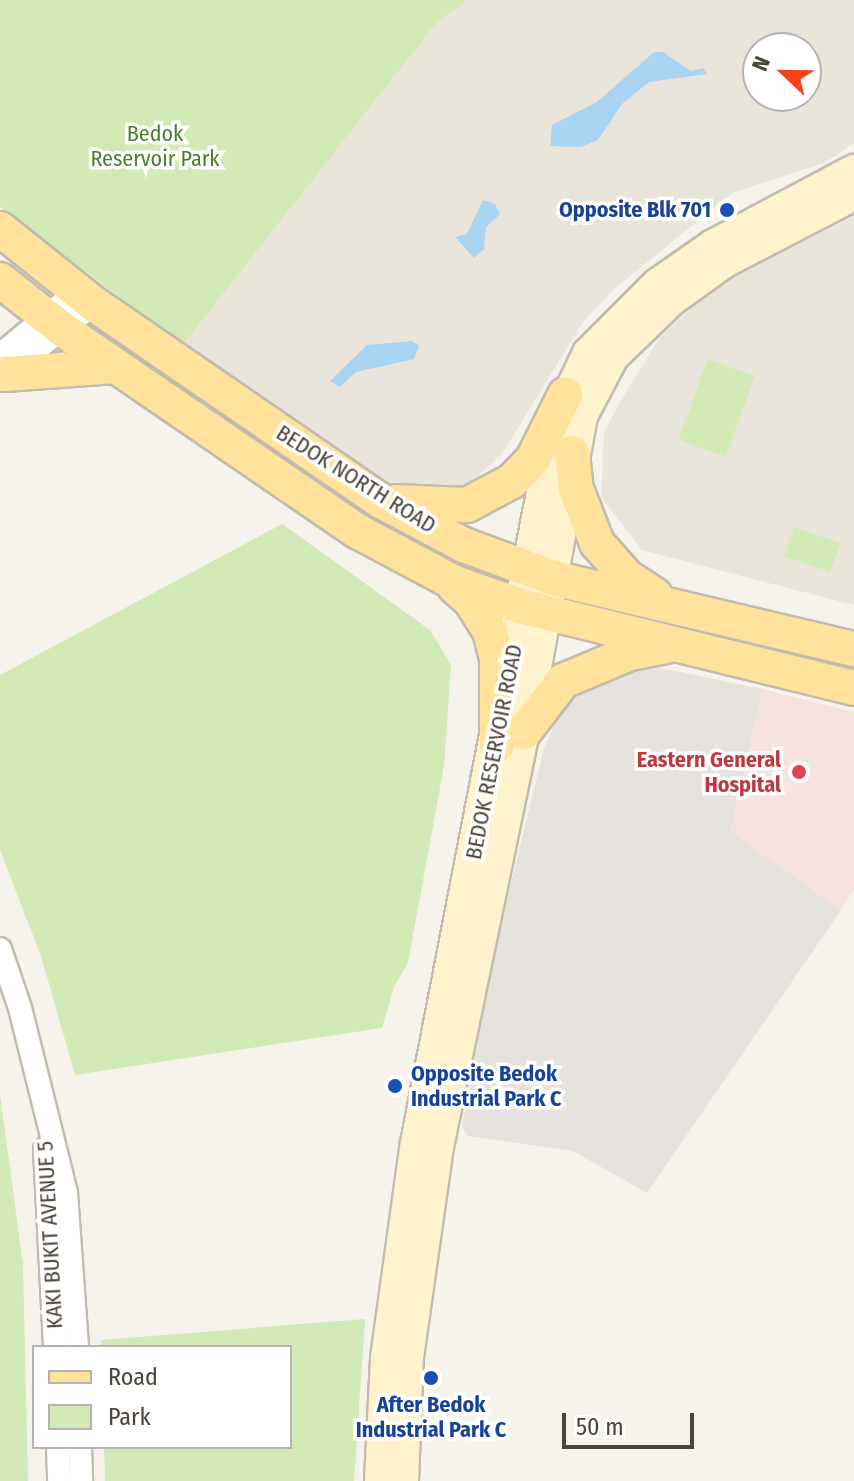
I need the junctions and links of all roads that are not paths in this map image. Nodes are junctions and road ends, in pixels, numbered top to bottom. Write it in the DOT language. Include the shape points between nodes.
graph roads {
  1 [pos="854,170"];
  2 [pos="854,195"];
  3 [pos="0,229"];
  4 [pos="0,280"];
  5 [pos="85,297"];
  6 [pos="54,323"];
  7 [pos="115,366"];
  8 [pos="2,369"];
  9 [pos="565,395"];
  10 [pos="572,453"];
  11 [pos="379,500"];
  12 [pos="541,575"];
  13 [pos="443,577"];
  14 [pos="673,605"];
  15 [pos="535,610"];
  16 [pos="679,644"];
  17 [pos="854,649"];
  18 [pos="854,688"];
  19 [pos="510,738"];
  20 [pos="0,949"];
  21 [pos="45,1123"];
  22 [pos="55,1345"];
  23 [pos="77,1345"];
  24 [pos="58,1449"];
  25 [pos="80,1449"];
  26 [pos="59,1481"];
  27 [pos="81,1481"];
  28 [pos="380,1481"];
  29 [pos="403,1481"];
  1 -- 9 [label="main road, BEDOK RESERVOIR ROAD" via="713,245 657,284 597,342"];
  2 -- 10 [label="main road, BEDOK RESERVOIR ROAD" via="725,262 651,318 598,379"];
  3 -- 5 [label="main road, BEDOK NORTH ROAD"];
  4 -- 6 [label="main road, BEDOK NORTH ROAD"];
  5 -- 6 [label="street"];
  5 -- 11 [label="main road, BEDOK NORTH ROAD"];
  6 -- 7 [label="main road, BEDOK NORTH ROAD"];
  6 -- 8 [label="street"];
  7 -- 8 [label="main road"];
  7 -- 13 [label="main road, BEDOK NORTH ROAD" via="359,532"];
  9 -- 11 [label="main road" via="533,459 493,492 467,505"];
  9 -- 12 [label="main road, BEDOK RESERVOIR ROAD" via="549,445"];
  10 -- 12 [label="main road, BEDOK RESERVOIR ROAD"];
  10 -- 14 [label="main road" via="576,489 597,543 627,577"];
  11 -- 12 [label="main road, BEDOK NORTH ROAD" via="464,545"];
  12 -- 14 [label="main road, BEDOK NORTH ROAD"];
  12 -- 15 [label="main road, BEDOK RESERVOIR ROAD"];
  13 -- 15 [label="main road, BEDOK NORTH ROAD"];
  13 -- 19 [label="main road" via="471,601 490,631"];
  14 -- 17 [label="main road, BEDOK NORTH ROAD"];
  15 -- 16 [label="main road, BEDOK NORTH ROAD"];
  15 -- 19 [label="main road, BEDOK RESERVOIR ROAD"];
  16 -- 18 [label="main road, BEDOK NORTH ROAD"];
  16 -- 19 [label="main road" via="630,653 563,681"];
  19 -- 28 [label="main road, BEDOK RESERVOIR ROAD" via="416,1143 386,1358"];
  19 -- 29 [label="main road, BEDOK RESERVOIR ROAD" via="438,1147 408,1357"];
  20 -- 21 [label="street, KAKI BUKIT AVENUE 5" via="20,1008"];
  21 -- 22 [label="street, KAKI BUKIT AVENUE 5"];
  21 -- 23 [label="street, KAKI BUKIT AVENUE 5" via="66,1193"];
  24 -- 26 [label="street"];
  25 -- 27 [label="street"];
}
